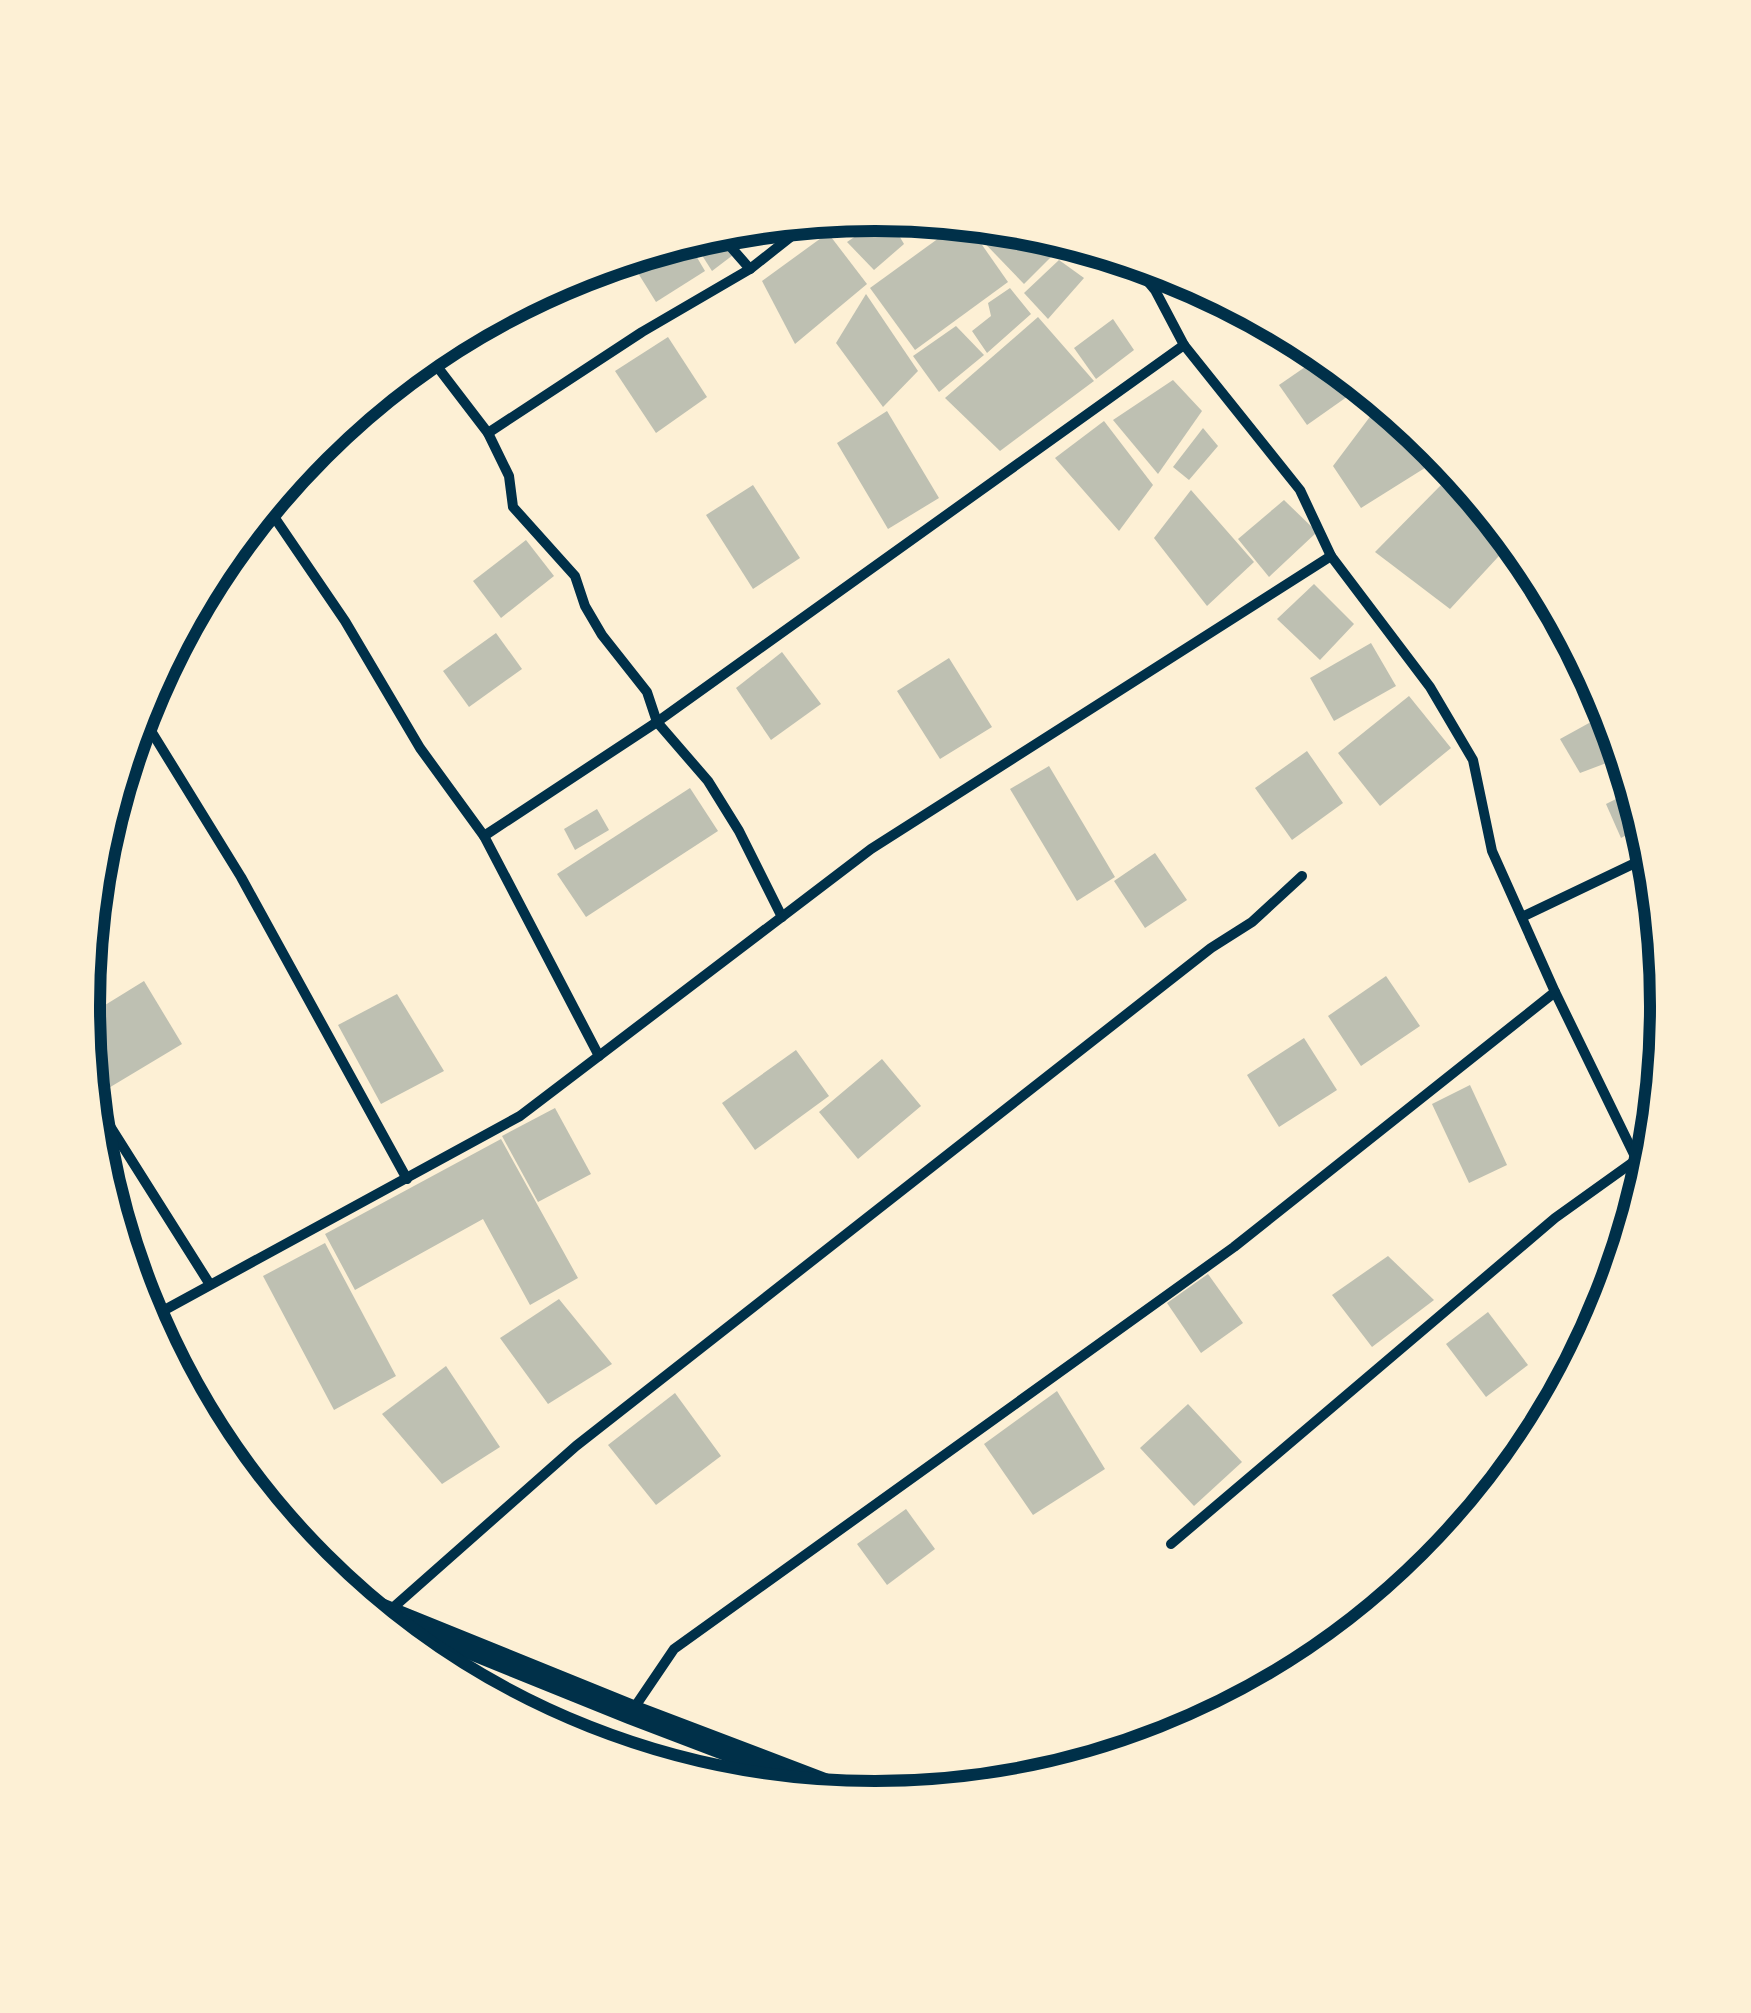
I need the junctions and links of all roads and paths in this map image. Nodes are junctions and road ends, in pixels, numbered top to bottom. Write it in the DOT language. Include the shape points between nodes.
graph roads {
  1 [pos="791,236"];
  2 [pos="729,245"];
  3 [pos="750,269"];
  4 [pos="1147,280"];
  5 [pos="1184,345"];
  6 [pos="438,367"];
  7 [pos="488,433"];
  8 [pos="274,517"];
  9 [pos="1331,556"];
  10 [pos="657,722"];
  11 [pos="151,731"];
  12 [pos="484,836"];
  13 [pos="1637,862"];
  14 [pos="1302,876"];
  15 [pos="782,917"];
  16 [pos="1522,917"];
  17 [pos="1555,992"];
  18 [pos="599,1056"];
  19 [pos="110,1126"];
  20 [pos="1636,1160"];
  21 [pos="406,1179"];
  22 [pos="208,1283"];
  23 [pos="162,1310"];
  24 [pos="1172,1544"];
  25 [pos="389,1611"];
  26 [pos="400,1620"];
  27 [pos="631,1712"];
  28 [pos="801,1778"];
  1 -- 3 [label="street"];
  2 -- 3 [label="street"];
  3 -- 7 [label="street"];
  4 -- 5 [label="street"];
  5 -- 9 [label="street" via="1300,490"];
  5 -- 10 [label="street"];
  6 -- 7 [label="street"];
  7 -- 10 [label="street" via="510,476 513,507 574,576 602,635 648,692"];
  8 -- 12 [label="street" via="420,748"];
  9 -- 15 [label="street" via="871,850"];
  9 -- 16 [label="street" via="1430,687 1473,760 1492,851"];
  10 -- 12 [label="street"];
  10 -- 15 [label="street" via="708,782"];
  11 -- 21 [label="street" via="240,877"];
  12 -- 18 [label="street"];
  13 -- 16 [label="street"];
  14 -- 25 [label="street" via="1252,922 576,1446"];
  15 -- 18 [label="street"];
  16 -- 17 [label="street"];
  17 -- 20 [label="street"];
  17 -- 27 [label="street" via="1234,1247 674,1649"];
  18 -- 21 [label="street" via="520,1116"];
  19 -- 22 [label="street"];
  20 -- 24 [label="street" via="1554,1218"];
  21 -- 22 [label="street"];
  22 -- 23 [label="street"];
  26 -- 27 [label="main road"];
  27 -- 28 [label="main road"];
}
